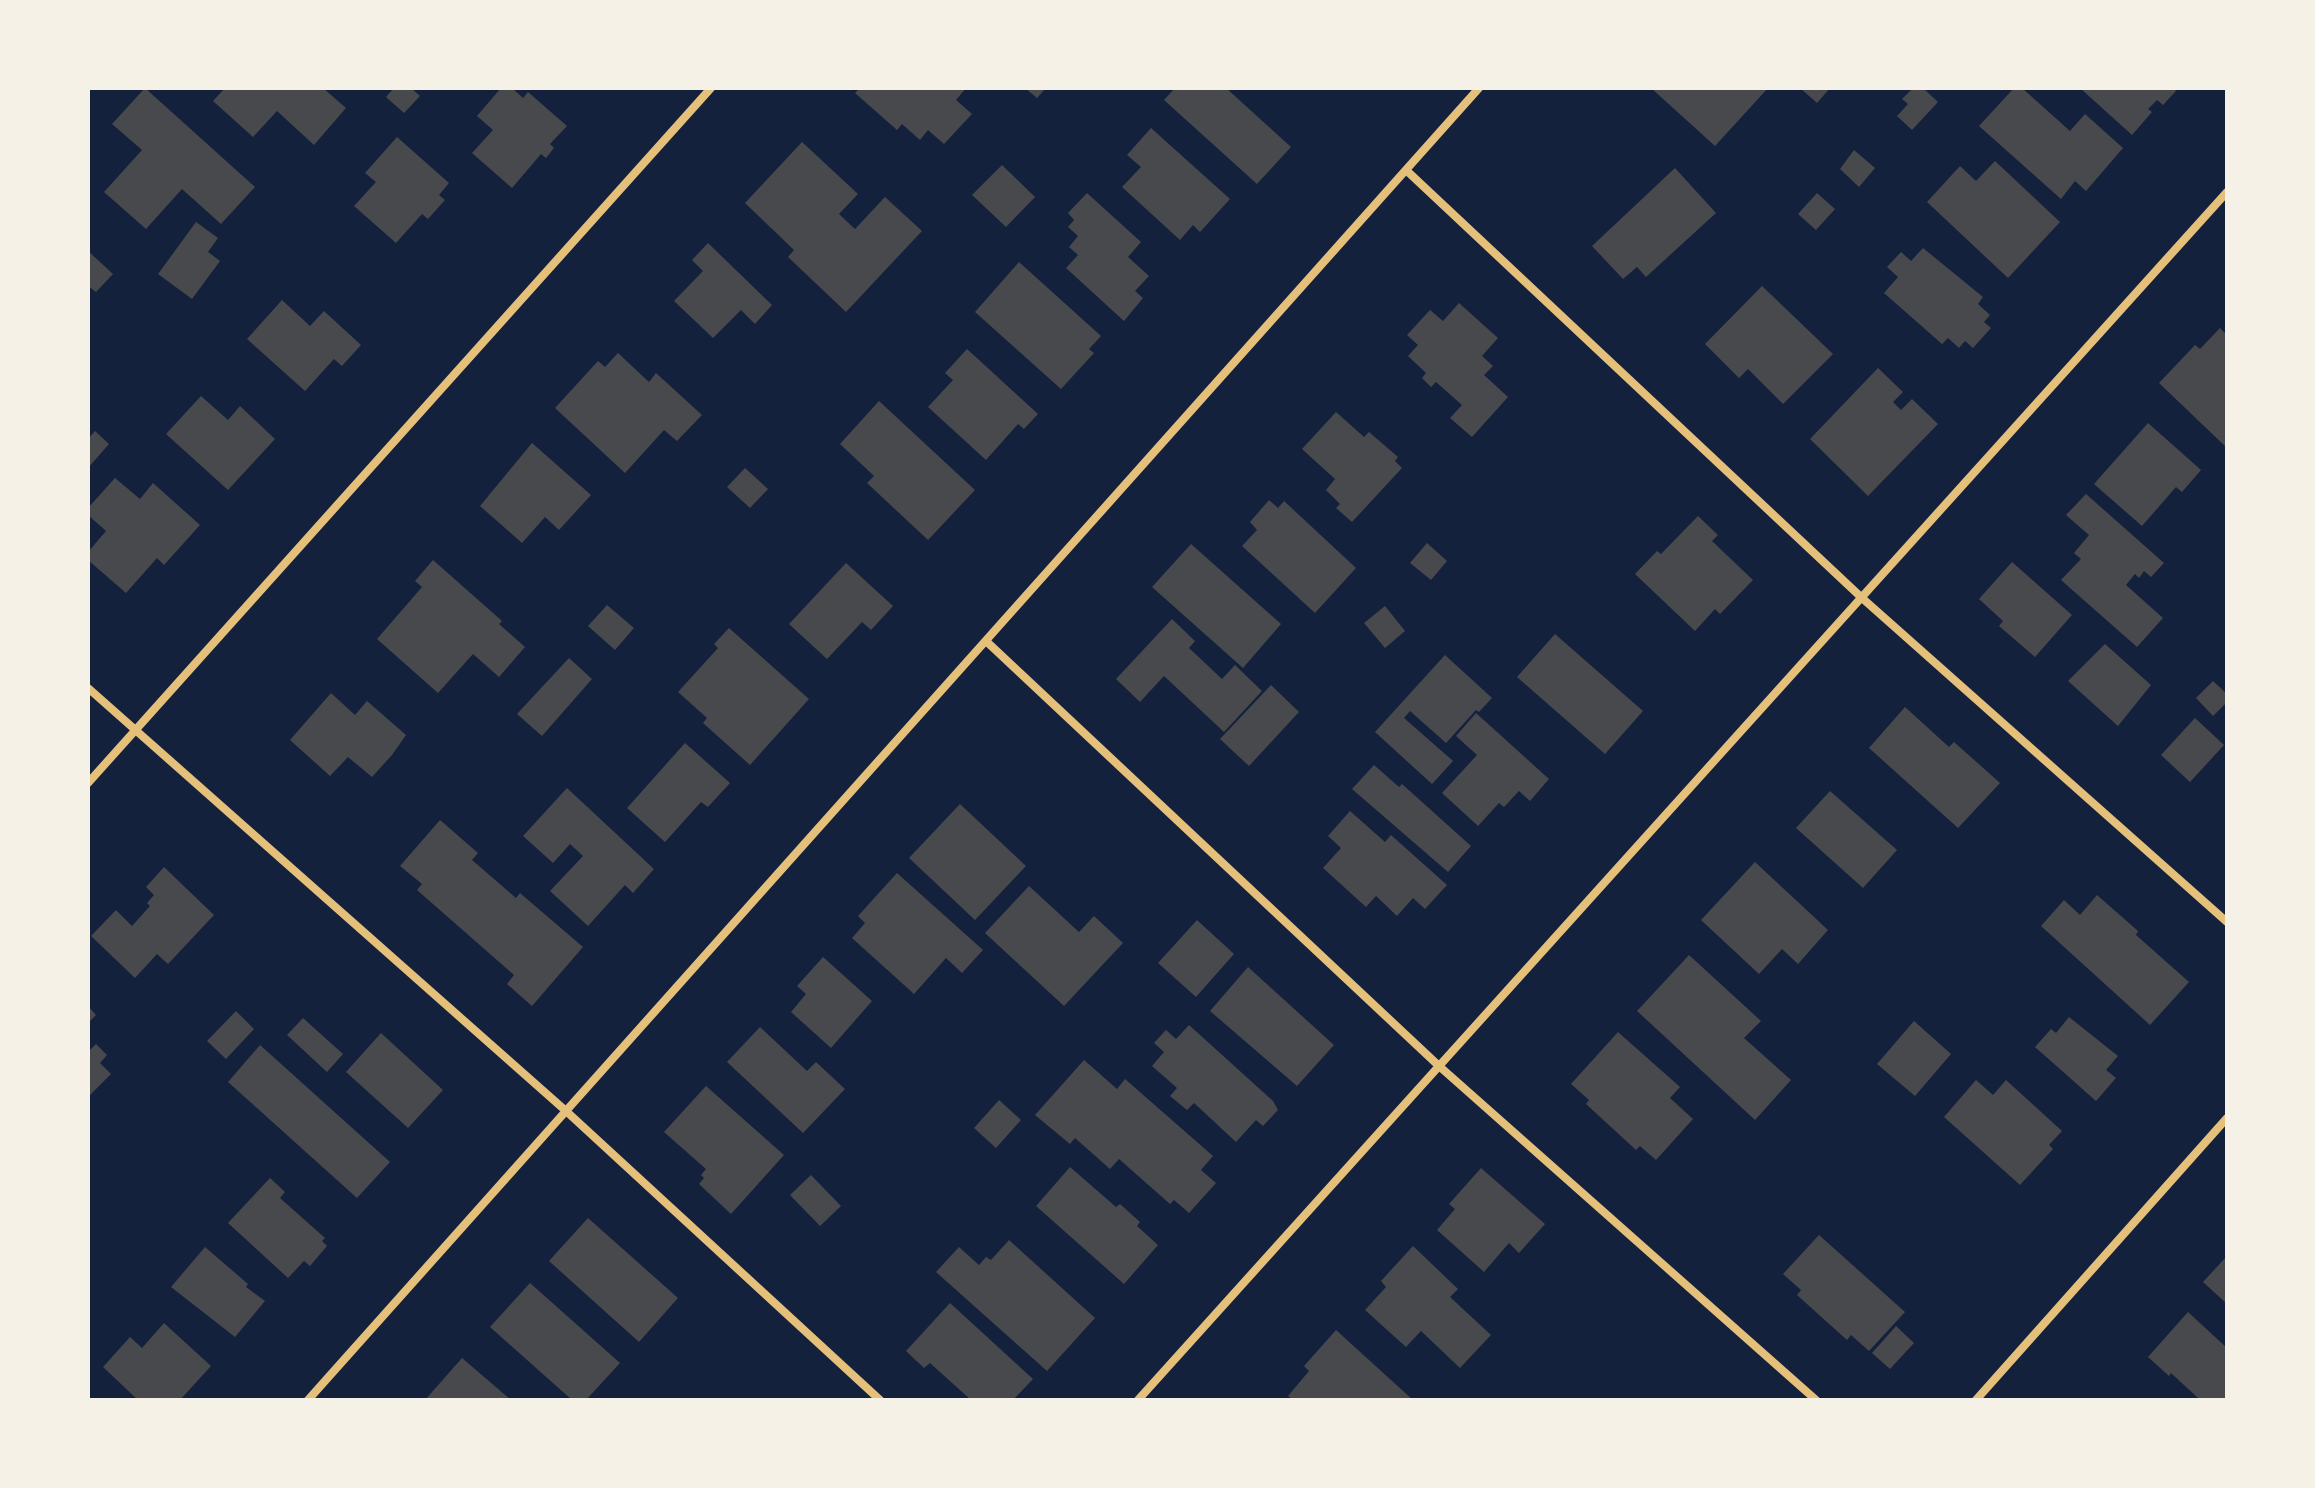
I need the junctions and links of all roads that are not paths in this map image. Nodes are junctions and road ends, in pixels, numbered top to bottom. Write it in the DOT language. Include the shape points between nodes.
graph roads {
  1 [pos="711,88"];
  2 [pos="1479,88"];
  3 [pos="1406,170"];
  4 [pos="2227,192"];
  5 [pos="1862,598"];
  6 [pos="986,641"];
  7 [pos="88,688"];
  8 [pos="135,730"];
  9 [pos="88,783"];
  10 [pos="2227,922"];
  11 [pos="1439,1066"];
  12 [pos="566,1111"];
  13 [pos="2227,1118"];
  14 [pos="308,1400"];
  15 [pos="880,1400"];
  16 [pos="1138,1400"];
  17 [pos="1816,1400"];
  18 [pos="1976,1400"];
  1 -- 8 [label="street"];
  2 -- 3 [label="street"];
  3 -- 5 [label="street"];
  3 -- 6 [label="street"];
  4 -- 5 [label="street"];
  5 -- 10 [label="street"];
  5 -- 11 [label="street"];
  6 -- 11 [label="street"];
  6 -- 12 [label="street"];
  7 -- 8 [label="street"];
  8 -- 9 [label="street"];
  8 -- 12 [label="street"];
  11 -- 16 [label="street"];
  11 -- 17 [label="street"];
  12 -- 14 [label="street"];
  12 -- 15 [label="street"];
  13 -- 18 [label="street"];
}
